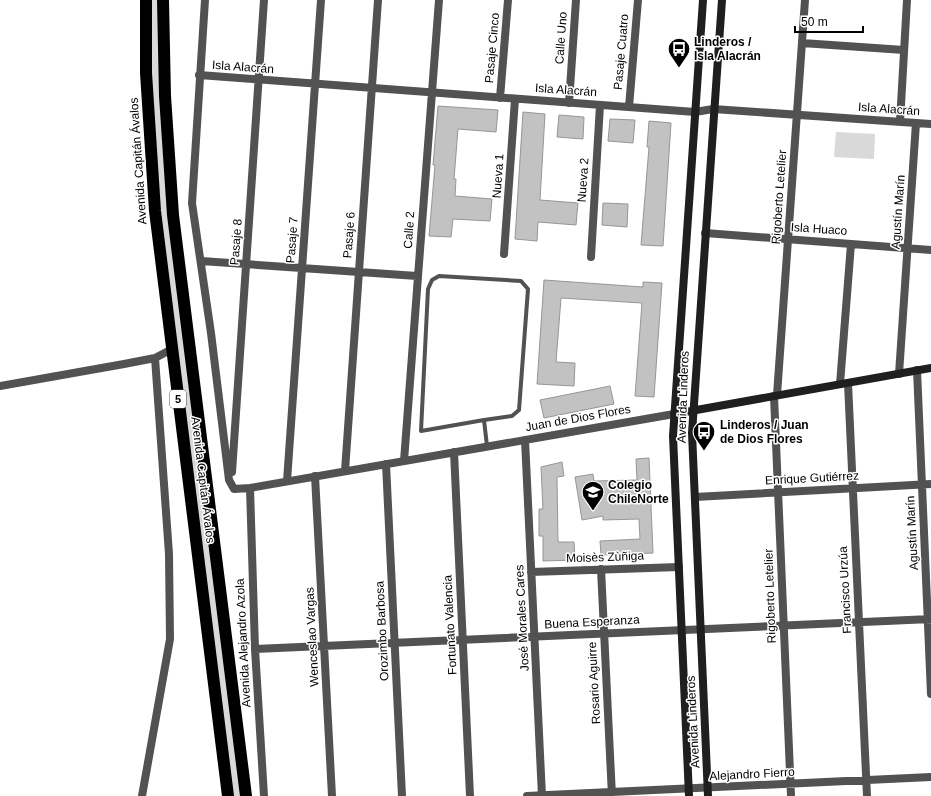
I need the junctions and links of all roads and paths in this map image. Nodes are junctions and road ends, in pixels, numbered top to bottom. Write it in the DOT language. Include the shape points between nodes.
graph roads {
  1 [pos="146,0"];
  2 [pos="163,0"];
  3 [pos="205,0"];
  4 [pos="264,0"];
  5 [pos="321,0"];
  6 [pos="378,0"];
  7 [pos="438,0"];
  8 [pos="508,0"];
  9 [pos="576,0"];
  10 [pos="638,0"];
  11 [pos="703,0"];
  12 [pos="722,0"];
  13 [pos="805,0"];
  14 [pos="907,0"];
  15 [pos="802,43"];
  16 [pos="904,50"];
  17 [pos="199,75"];
  18 [pos="259,80"];
  19 [pos="315,84"];
  20 [pos="372,88"];
  21 [pos="432,92"];
  22 [pos="500,98"];
  23 [pos="515,99"];
  24 [pos="569,103"];
  25 [pos="600,105"];
  26 [pos="629,107"];
  27 [pos="713,109"];
  28 [pos="695,112"];
  29 [pos="797,114"];
  30 [pos="900,122"];
  31 [pos="916,123"];
  32 [pos="931,124"];
  33 [pos="705,233"];
  34 [pos="788,239"];
  35 [pos="851,244"];
  36 [pos="907,248"];
  37 [pos="931,250"];
  38 [pos="504,254"];
  39 [pos="590,256"];
  40 [pos="201,261"];
  41 [pos="246,264"];
  42 [pos="302,268"];
  43 [pos="359,272"];
  44 [pos="418,276"];
  45 [pos="172,349"];
  46 [pos="155,358"];
  47 [pos="931,368"];
  48 [pos="917,370"];
  49 [pos="899,374"];
  50 [pos="844,383"];
  51 [pos="0,386"];
  52 [pos="776,396"];
  53 [pos="692,410"];
  54 [pos="674,414"];
  55 [pos="484,420"];
  56 [pos="525,440"];
  57 [pos="487,446"];
  58 [pos="454,452"];
  59 [pos="404,461"];
  60 [pos="386,464"];
  61 [pos="345,471"];
  62 [pos="315,476"];
  63 [pos="288,481"];
  64 [pos="931,484"];
  65 [pos="231,485"];
  66 [pos="922,485"];
  67 [pos="250,488"];
  68 [pos="853,488"];
  69 [pos="778,492"];
  70 [pos="695,497"];
  71 [pos="679,566"];
  72 [pos="601,570"];
  73 [pos="531,572"];
  74 [pos="929,619"];
  75 [pos="859,622"];
  76 [pos="784,626"];
  77 [pos="701,629"];
  78 [pos="682,630"];
  79 [pos="604,634"];
  80 [pos="534,637"];
  81 [pos="463,640"];
  82 [pos="394,643"];
  83 [pos="324,646"];
  84 [pos="255,649"];
  85 [pos="931,694"];
  86 [pos="931,777"];
  87 [pos="866,780"];
  88 [pos="790,784"];
  89 [pos="689,792"];
  90 [pos="708,792"];
  91 [pos="612,794"];
  92 [pos="142,796"];
  93 [pos="228,796"];
  94 [pos="246,796"];
  95 [pos="264,796"];
  96 [pos="332,796"];
  97 [pos="402,796"];
  98 [pos="470,796"];
  99 [pos="527,796"];
  100 [pos="542,796"];
  101 [pos="791,796"];
  102 [pos="867,796"];
  1 -- 45 [label="highway, Avenida Capitán Ávalos / 5" via="150,165"];
  2 -- 94 [label="highway, Avenida Capitán Ávalos / 5" via="164,82 172,203"];
  3 -- 17 [label="street"];
  4 -- 18 [label="street, Pasaje 8"];
  5 -- 19 [label="street, Pasaje 7"];
  6 -- 20 [label="street, Pasaje 6"];
  7 -- 21 [label="street, Calle 2"];
  8 -- 22 [label="street, Pasaje Cinco"];
  9 -- 24 [label="street, Calle Uno"];
  10 -- 26 [label="street, Pasaje Cuatro"];
  11 -- 28 [label="street, Avenida Linderos"];
  12 -- 27 [label="street, Avenida Linderos"];
  13 -- 15 [label="street, Rigoberto Letelier"];
  14 -- 16 [label="street"];
  15 -- 16 [label="street"];
  15 -- 29 [label="street, Rigoberto Letelier"];
  16 -- 30 [label="street"];
  17 -- 18 [label="street, Isla Alacrán"];
  17 -- 40 [label="street" via="192,196"];
  18 -- 19 [label="street, Isla Alacrán"];
  18 -- 41 [label="street, Pasaje 8"];
  19 -- 20 [label="street, Isla Alacrán"];
  19 -- 42 [label="street, Pasaje 7"];
  20 -- 21 [label="street, Isla Alacrán"];
  20 -- 43 [label="street, Pasaje 6"];
  21 -- 22 [label="street, Isla Alacrán"];
  21 -- 44 [label="street, Calle 2"];
  22 -- 23 [label="street, Isla Alacrán"];
  23 -- 24 [label="street, Isla Alacrán"];
  23 -- 38 [label="street, Nueva 1"];
  24 -- 25 [label="street, Isla Alacrán"];
  25 -- 26 [label="street, Isla Alacrán"];
  25 -- 39 [label="street, Nueva 2"];
  26 -- 28 [label="street, Isla Alacrán"];
  27 -- 28 [label="street, Isla Alacrán"];
  27 -- 29 [label="street, Isla Alacrán"];
  27 -- 33 [label="street, Avenida Linderos"];
  28 -- 54 [label="street, Avenida Linderos"];
  29 -- 30 [label="street, Isla Alacrán"];
  29 -- 34 [label="street, Rigoberto Letelier"];
  30 -- 31 [label="street, Isla Alacrán"];
  31 -- 32 [label="street, Isla Alacrán"];
  31 -- 36 [label="street, Agustín Marín"];
  33 -- 34 [label="street, Isla Huaco"];
  33 -- 53 [label="street, Avenida Linderos"];
  34 -- 35 [label="street, Isla Huaco"];
  34 -- 52 [label="street, Rigoberto Letelier"];
  35 -- 36 [label="street, Isla Huaco"];
  35 -- 50 [label="street, Francisco Urzúa"];
  36 -- 37 [label="street, Isla Huaco"];
  36 -- 49 [label="street, Agustín Marín"];
  40 -- 41 [label="street"];
  40 -- 65 [label="street"];
  41 -- 42 [label="street"];
  41 -- 65 [label="street, Pasaje 8"];
  42 -- 43 [label="street"];
  42 -- 63 [label="street, Pasaje 7"];
  43 -- 44 [label="street"];
  43 -- 61 [label="street, Pasaje 6"];
  44 -- 59 [label="street, Calle 2"];
  45 -- 46 [label="street"];
  45 -- 93 [label="highway, Avenida Capitán Ávalos / 5"];
  46 -- 51 [label="street"];
  46 -- 92 [label="street" via="169,554 170,639"];
  47 -- 48 [label="street, Juan de Dios Flores"];
  48 -- 49 [label="street, Juan de Dios Flores"];
  48 -- 66 [label="street, Agustín Marín"];
  49 -- 50 [label="street, Juan de Dios Flores"];
  50 -- 52 [label="street, Juan de Dios Flores"];
  50 -- 68 [label="street, Francisco Urzúa"];
  52 -- 53 [label="street, Juan de Dios Flores"];
  52 -- 69 [label="street, Rigoberto Letelier"];
  53 -- 54 [label="street, Juan de Dios Flores"];
  53 -- 70 [label="street, Avenida Linderos"];
  54 -- 56 [label="street, Juan de Dios Flores"];
  54 -- 71 [label="street, Avenida Linderos"];
  55 -- 55 [label="lane" via="512,416 519,410 528,289 522,281 439,276 432,280 428,288 421,431"];
  55 -- 57 [label="lane"];
  56 -- 57 [label="street, Juan de Dios Flores"];
  56 -- 73 [label="street, José Morales Cares"];
  57 -- 58 [label="street, Juan de Dios Flores"];
  58 -- 59 [label="street, Juan de Dios Flores"];
  58 -- 81 [label="street, Fortunato Valencia"];
  59 -- 60 [label="street, Juan de Dios Flores"];
  60 -- 61 [label="street, Juan de Dios Flores"];
  60 -- 82 [label="street, Orozimbo Barbosa"];
  61 -- 62 [label="street, Juan de Dios Flores"];
  62 -- 63 [label="street, Juan de Dios Flores"];
  62 -- 83 [label="street, Wenceslao Vargas"];
  63 -- 67 [label="street, Juan de Dios Flores"];
  64 -- 66 [label="street, Enrique Gutiérrez"];
  65 -- 67 [label="street, Juan de Dios Flores" via="237,490"];
  66 -- 68 [label="street, Enrique Gutiérrez"];
  66 -- 74 [label="street, Agustín Marín"];
  67 -- 84 [label="street, Avenida Alejandro Azola"];
  68 -- 69 [label="street, Enrique Gutiérrez"];
  68 -- 75 [label="street, Francisco Urzúa"];
  69 -- 70 [label="street, Enrique Gutiérrez"];
  69 -- 76 [label="street, Rigoberto Letelier"];
  70 -- 77 [label="street, Avenida Linderos"];
  71 -- 72 [label="street, Moisès Zùñiga"];
  71 -- 78 [label="street, Avenida Linderos"];
  72 -- 73 [label="street, Moisès Zùñiga"];
  72 -- 79 [label="street, Rosario Aguirre"];
  73 -- 80 [label="street, José Morales Cares"];
  74 -- 75 [label="street, Buena Esperanza"];
  74 -- 85 [label="street, Agustín Marín"];
  75 -- 76 [label="street, Buena Esperanza"];
  75 -- 87 [label="street, Francisco Urzúa"];
  76 -- 77 [label="street, Buena Esperanza"];
  76 -- 88 [label="street, Rigoberto Letelier"];
  77 -- 78 [label="street, Buena Esperanza"];
  77 -- 90 [label="street, Avenida Linderos"];
  78 -- 79 [label="street, Buena Esperanza"];
  78 -- 89 [label="street, Avenida Linderos"];
  79 -- 80 [label="street, Buena Esperanza"];
  79 -- 91 [label="street, Rosario Aguirre"];
  80 -- 81 [label="street, Buena Esperanza"];
  80 -- 100 [label="street, José Morales Cares"];
  81 -- 82 [label="street, Buena Esperanza"];
  81 -- 98 [label="street, Fortunato Valencia"];
  82 -- 83 [label="street, Buena Esperanza"];
  82 -- 97 [label="street, Orozimbo Barbosa"];
  83 -- 84 [label="street, Buena Esperanza"];
  83 -- 96 [label="street, Wenceslao Vargas"];
  84 -- 95 [label="street, Avenida Alejandro Azola"];
  86 -- 87 [label="street, Alejandro Fierro"];
  87 -- 88 [label="street, Alejandro Fierro"];
  87 -- 102 [label="street, Francisco Urzúa"];
  88 -- 90 [label="street, Alejandro Fierro"];
  88 -- 101 [label="street, Rigoberto Letelier"];
  89 -- 90 [label="street, Alejandro Fierro"];
  89 -- 91 [label="street, Alejandro Fierro"];
  91 -- 100 [label="street, Alejandro Fierro"];
  99 -- 100 [label="street, Alejandro Fierro"];
}
